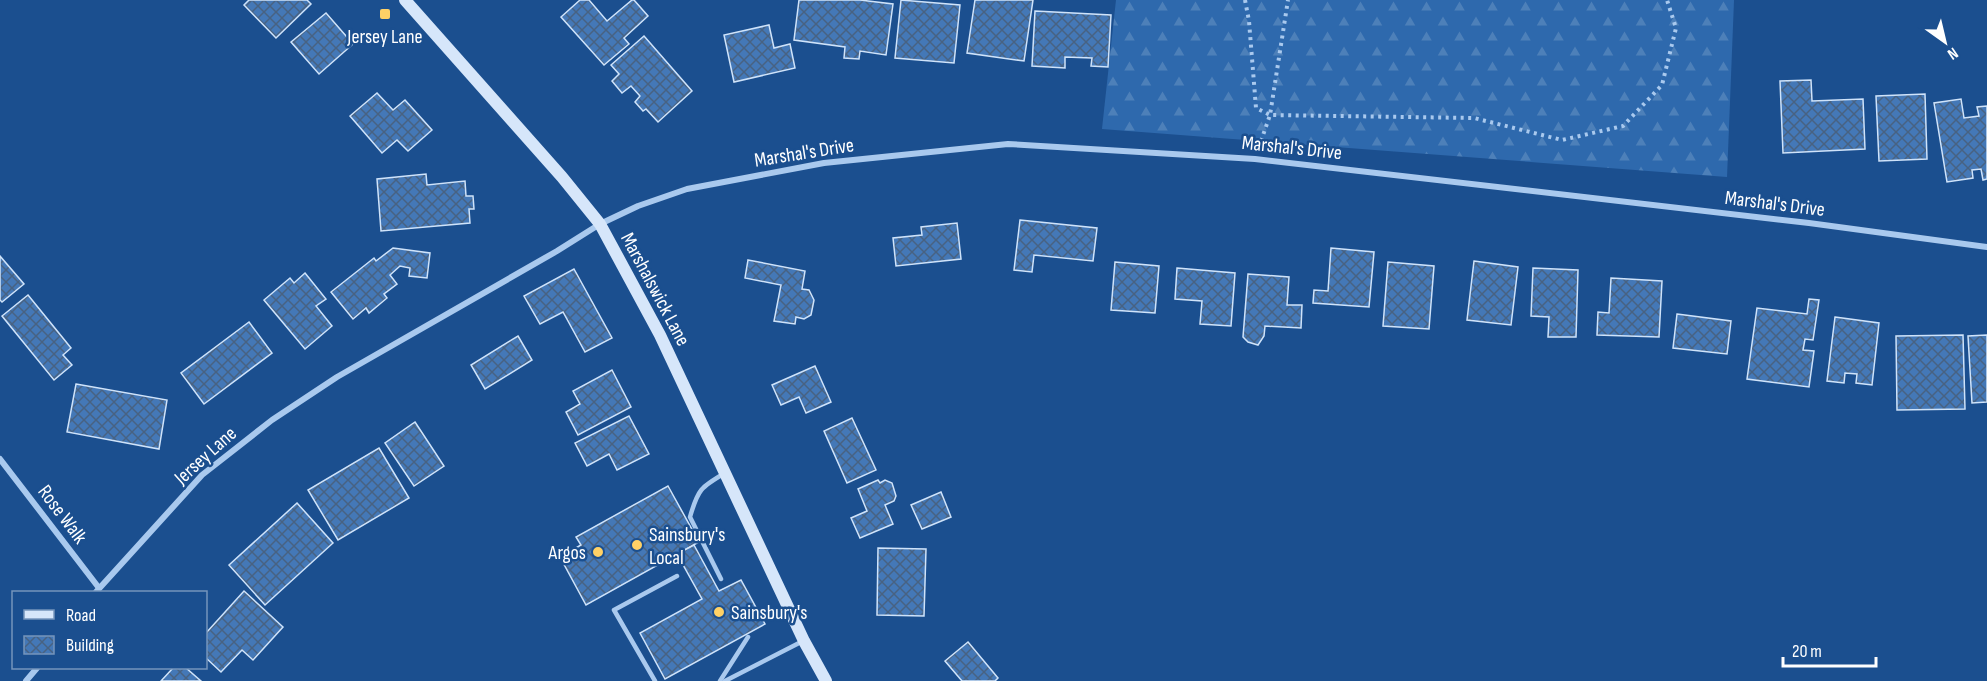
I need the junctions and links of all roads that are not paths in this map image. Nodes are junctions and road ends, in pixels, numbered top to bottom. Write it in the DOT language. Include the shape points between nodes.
graph roads {
  1 [pos="405,0"];
  2 [pos="600,224"];
  3 [pos="1987,247"];
  4 [pos="0,459"];
  5 [pos="725,473"];
  6 [pos="677,576"];
  7 [pos="721,579"];
  8 [pos="97,590"];
  9 [pos="748,637"];
  10 [pos="804,641"];
  11 [pos="36,669"];
  12 [pos="26,681"];
  13 [pos="655,681"];
  14 [pos="720,681"];
  15 [pos="725,681"];
  16 [pos="826,681"];
  1 -- 2 [label="street, Marshalswick Lane"];
  2 -- 3 [label="street, Marshal's Drive" via="687,189 824,163 1008,144 1255,159"];
  2 -- 5 [label="street, Marshalswick Lane" via="660,335"];
  2 -- 8 [label="street, Jersey Lane" via="337,377 272,420 202,475"];
  4 -- 8 [label="street, Rose Walk"];
  5 -- 7 [label="lane" via="703,486 690,517"];
  5 -- 10 [label="street, Marshalswick Lane"];
  6 -- 13 [label="lane" via="614,610"];
  9 -- 14 [label="lane"];
  10 -- 15 [label="lane"];
  10 -- 16 [label="street, Marshalswick Lane"];
  11 -- 12 [label="street"];
}
